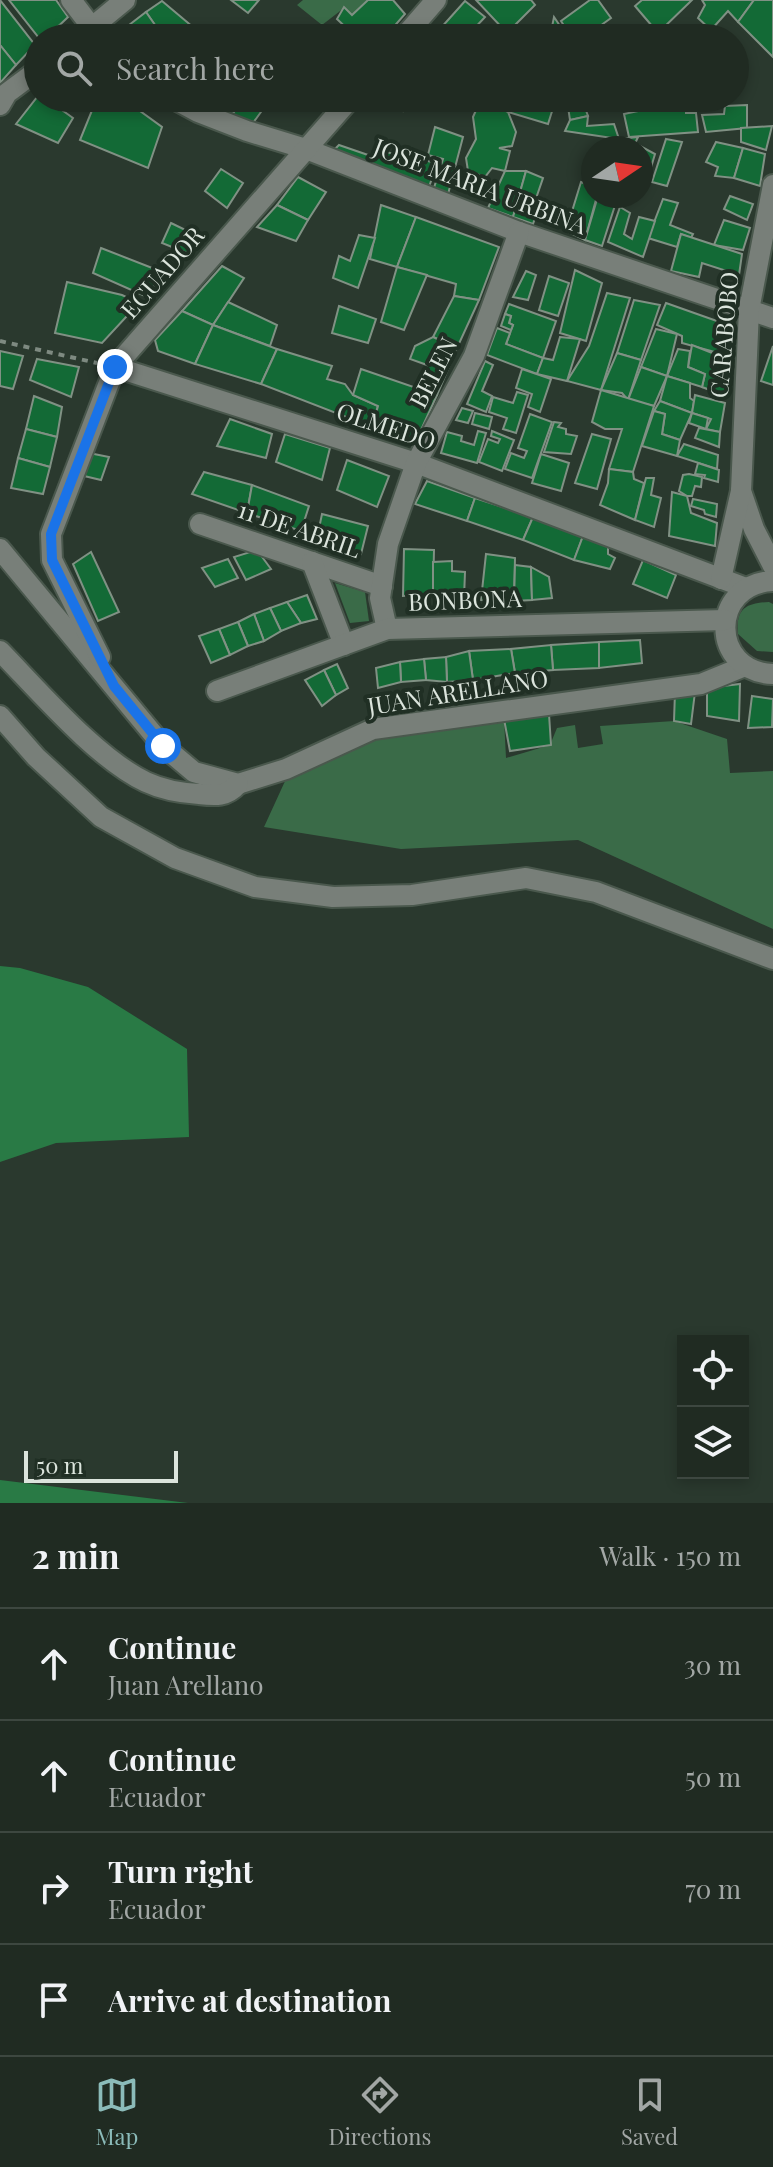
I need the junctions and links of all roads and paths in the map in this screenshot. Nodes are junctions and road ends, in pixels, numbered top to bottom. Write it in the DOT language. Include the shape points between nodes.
graph roads {
  1 [pos="71,0"];
  2 [pos="125,0"];
  3 [pos="436,0"];
  4 [pos="84,24"];
  5 [pos="101,24"];
  6 [pos="415,24"];
  7 [pos="24,80"];
  8 [pos="0,105"];
  9 [pos="201,112"];
  10 [pos="339,112"];
  11 [pos="306,149"];
  12 [pos="773,185"];
  13 [pos="519,232"];
  14 [pos="749,310"];
  15 [pos="773,318"];
  16 [pos="0,341"];
  17 [pos="115,367"];
  18 [pos="416,463"];
  19 [pos="741,491"];
  20 [pos="200,524"];
  21 [pos="0,549"];
  22 [pos="312,562"];
  23 [pos="773,566"];
  24 [pos="721,579"];
  25 [pos="773,581"];
  26 [pos="382,586"];
  27 [pos="746,588"];
  28 [pos="725,620"];
  29 [pos="387,629"];
  30 [pos="344,645"];
  31 [pos="0,651"];
  32 [pos="745,666"];
  33 [pos="773,674"];
  34 [pos="114,686"];
  35 [pos="217,691"];
  36 [pos="0,716"];
  37 [pos="238,784"];
  38 [pos="773,959"];
  1 -- 4 [label="street"];
  2 -- 5 [label="street"];
  3 -- 6 [label="street"];
  7 -- 8 [label="street"];
  9 -- 11 [label="street, JOSE MARIA URBINA"];
  10 -- 11 [label="street, ECUADOR"];
  11 -- 13 [label="street, JOSE MARIA URBINA"];
  11 -- 17 [label="street, ECUADOR"];
  12 -- 14 [label="street, CARABOBO"];
  13 -- 14 [label="street, JOSE MARIA URBINA"];
  13 -- 18 [label="street, BELEN" via="474,356"];
  14 -- 15 [label="street, JOSE MARIA URBINA"];
  14 -- 19 [label="street, CARABOBO"];
  16 -- 17 [label="path"];
  17 -- 18 [label="street, OLMEDO"];
  17 -- 34 [label="street, ECUADOR" via="51,534 52,560"];
  18 -- 24 [label="street, OLMEDO"];
  18 -- 26 [label="street, BELEN" via="388,544"];
  19 -- 23 [label="street, CARABOBO"];
  19 -- 24 [label="street, CARABOBO"];
  20 -- 22 [label="street, 11 DE ABRIL"];
  21 -- 34 [label="street"];
  22 -- 26 [label="street, 11 DE ABRIL"];
  22 -- 30 [label="street"];
  24 -- 27 [label="street, OLMEDO"];
  25 -- 27 [label="street"];
  26 -- 29 [label="street, BELEN"];
  27 -- 28 [label="street" via="732,602"];
  28 -- 29 [label="street, BONBONA"];
  28 -- 32 [label="street" via="728,646"];
  29 -- 30 [label="street, BONBONA"];
  30 -- 35 [label="street, BONBONA"];
  31 -- 37 [label="street, JUAN ARELLANO" via="120,767 145,781 167,790 212,795 224,795"];
  32 -- 33 [label="street"];
  32 -- 37 [label="street, JUAN ARELLANO" via="701,684 373,729 286,769"];
  34 -- 37 [label="street" via="163,746 194,772"];
  36 -- 38 [label="street" via="101,817 175,858 255,887 333,897 412,895 526,878 596,892"];
}
